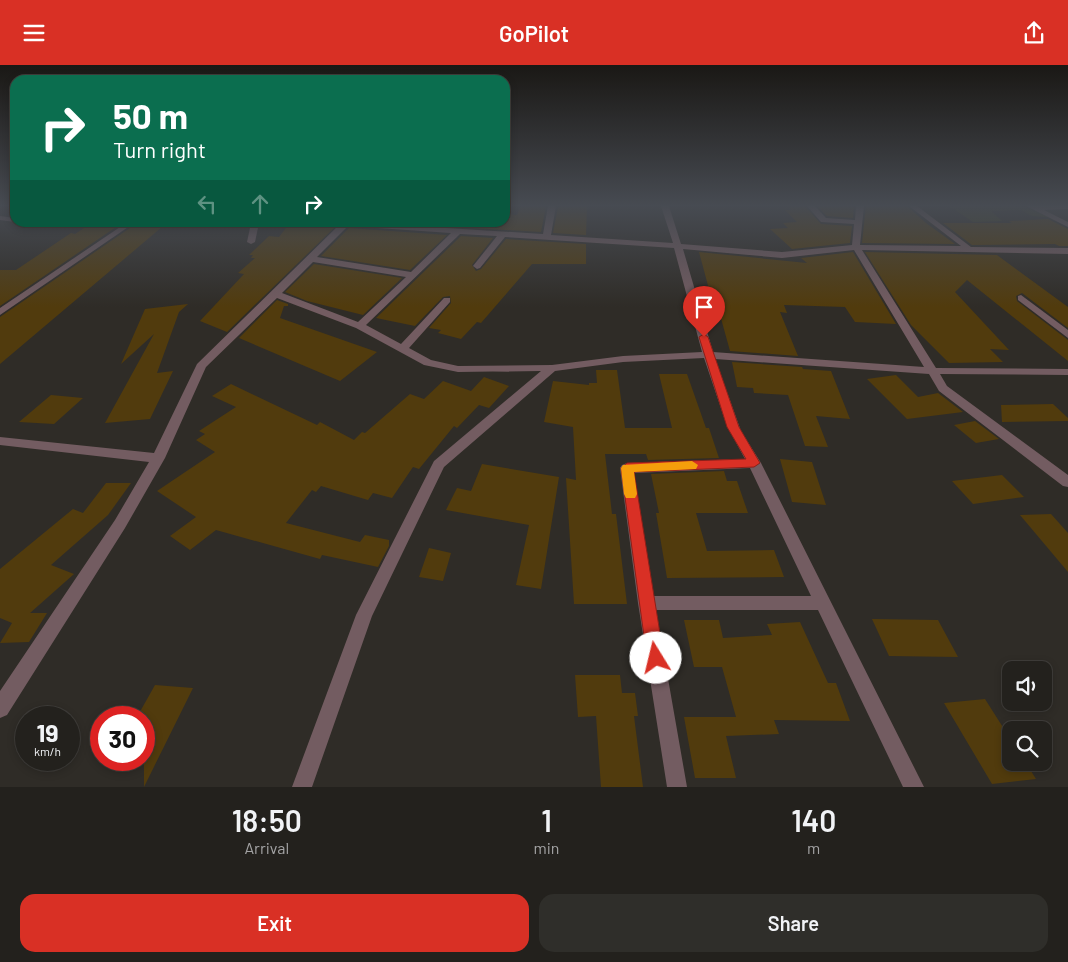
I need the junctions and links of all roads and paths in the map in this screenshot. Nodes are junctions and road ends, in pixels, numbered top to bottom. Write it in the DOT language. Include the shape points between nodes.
graph roads {
  1 [pos="106,240"];
  2 [pos="330,240"];
  3 [pos="445,240"];
  4 [pos="498,240"];
  5 [pos="587,240"];
  6 [pos="677,240"];
  7 [pos="857,240"];
  8 [pos="957,240"];
  9 [pos="679,246"];
  10 [pos="856,247"];
  11 [pos="969,249"];
  12 [pos="1068,251"];
  13 [pos="312,259"];
  14 [pos="477,266"];
  15 [pos="413,275"];
  16 [pos="276,294"];
  17 [pos="1021,298"];
  18 [pos="447,300"];
  19 [pos="0,312"];
  20 [pos="360,326"];
  21 [pos="1068,335"];
  22 [pos="403,349"];
  23 [pos="709,355"];
  24 [pos="552,368"];
  25 [pos="934,371"];
  26 [pos="1068,372"];
  27 [pos="0,441"];
  28 [pos="158,458"];
  29 [pos="754,463"];
  30 [pos="1068,482"];
  31 [pos="646,603"];
  32 [pos="824,603"];
  33 [pos="0,708"];
  34 [pos="302,787"];
  35 [pos="677,787"];
  36 [pos="914,787"];
  1 -- 19 [label="street"];
  2 -- 13 [label="street"];
  3 -- 15 [label="street"];
  4 -- 14 [label="street"];
  5 -- 9 [label="street"];
  6 -- 9 [label="street"];
  7 -- 10 [label="street"];
  8 -- 11 [label="street"];
  9 -- 10 [label="street" via="782,255"];
  9 -- 23 [label="street"];
  10 -- 11 [label="street"];
  10 -- 25 [label="street"];
  11 -- 12 [label="street"];
  13 -- 15 [label="street"];
  13 -- 16 [label="street"];
  15 -- 20 [label="street"];
  16 -- 20 [label="street"];
  16 -- 28 [label="street" via="201,366"];
  17 -- 21 [label="street"];
  18 -- 22 [label="street"];
  20 -- 22 [label="street"];
  22 -- 24 [label="street" via="428,363 458,369"];
  23 -- 24 [label="street" via="622,359"];
  23 -- 25 [label="street"];
  23 -- 29 [label="street" via="733,427"];
  24 -- 34 [label="street" via="439,464 364,615"];
  25 -- 26 [label="street"];
  25 -- 30 [label="street" via="943,388"];
  27 -- 28 [label="street"];
  28 -- 33 [label="street" via="120,524"];
  29 -- 31 [label="street" via="627,468"];
  29 -- 32 [label="street"];
  31 -- 32 [label="street"];
  31 -- 35 [label="street"];
  32 -- 36 [label="street"];
}
